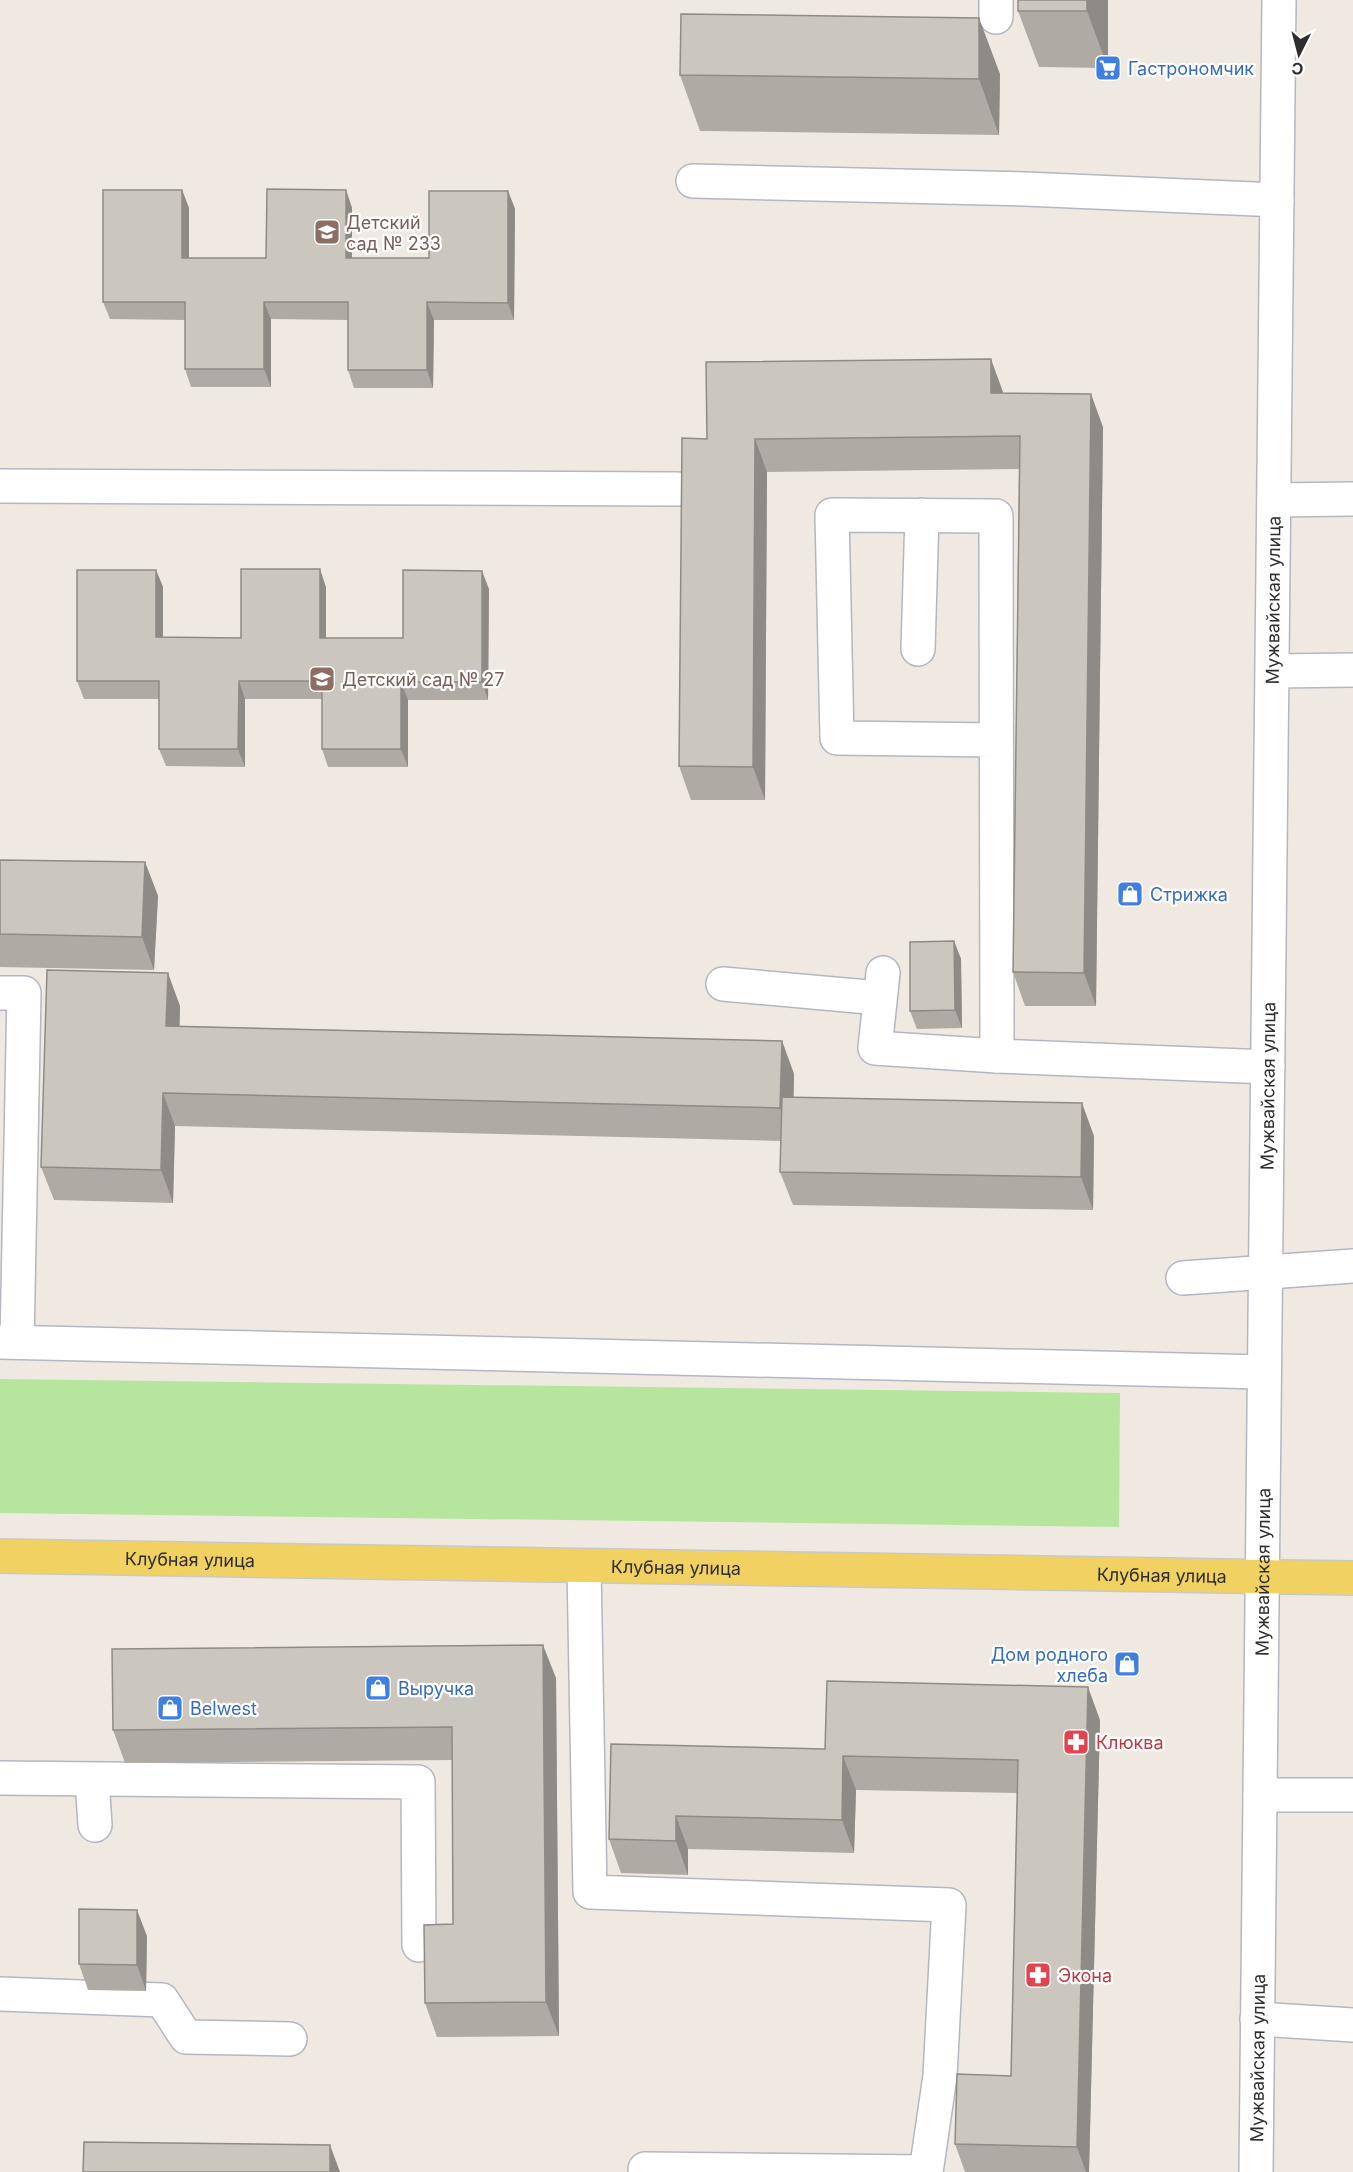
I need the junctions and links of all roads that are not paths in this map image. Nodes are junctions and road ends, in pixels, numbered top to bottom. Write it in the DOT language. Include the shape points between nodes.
graph roads {
  1 [pos="1279,0"];
  2 [pos="693,181"];
  3 [pos="1277,200"];
  4 [pos="0,486"];
  5 [pos="677,489"];
  6 [pos="1353,499"];
  7 [pos="1274,500"];
  8 [pos="922,515"];
  9 [pos="918,649"];
  10 [pos="1353,670"];
  11 [pos="1274,671"];
  12 [pos="994,740"];
  13 [pos="723,984"];
  14 [pos="0,993"];
  15 [pos="997,1056"];
  16 [pos="1268,1067"];
  17 [pos="1353,1266"];
  18 [pos="1265,1272"];
  19 [pos="1183,1278"];
  20 [pos="9,1342"];
  21 [pos="1264,1372"];
  22 [pos="0,1556"];
  23 [pos="584,1567"];
  24 [pos="1262,1578"];
  25 [pos="1353,1578"];
  26 [pos="0,1778"];
  27 [pos="92,1780"];
  28 [pos="1260,1795"];
  29 [pos="1353,1795"];
  30 [pos="95,1825"];
  31 [pos="419,1945"];
  32 [pos="0,1994"];
  33 [pos="1257,2019"];
  34 [pos="1353,2025"];
  35 [pos="290,2039"];
  36 [pos="645,2169"];
  37 [pos="925,2172"];
  38 [pos="1256,2172"];
  1 -- 3 [label="street, Мужвайская улица"];
  2 -- 3 [label="street"];
  3 -- 7 [label="street, Мужвайская улица"];
  4 -- 5 [label="street"];
  6 -- 7 [label="street"];
  7 -- 11 [label="street, Мужвайская улица"];
  8 -- 9 [label="street"];
  8 -- 12 [label="street" via="996,516"];
  8 -- 12 [label="street" via="832,515 837,738"];
  10 -- 11 [label="street"];
  11 -- 16 [label="street, Мужвайская улица"];
  12 -- 15 [label="street"];
  13 -- 15 [label="street" via="881,986 875,1048"];
  14 -- 20 [label="street" via="24,993"];
  15 -- 16 [label="street"];
  16 -- 18 [label="street, Мужвайская улица"];
  17 -- 18 [label="street"];
  18 -- 19 [label="street"];
  18 -- 21 [label="street, Мужвайская улица"];
  20 -- 21 [label="street"];
  21 -- 24 [label="street, Мужвайская улица"];
  22 -- 23 [label="main road, Клубная улица"];
  23 -- 24 [label="main road, Клубная улица"];
  23 -- 37 [label="street" via="590,1892 949,1905 940,2076"];
  24 -- 25 [label="main road, Клубная улица"];
  24 -- 28 [label="street, Мужвайская улица"];
  26 -- 27 [label="street"];
  27 -- 30 [label="street"];
  27 -- 31 [label="street" via="418,1782"];
  28 -- 29 [label="street"];
  28 -- 33 [label="street, Мужвайская улица"];
  32 -- 35 [label="street" via="162,2000 186,2037"];
  33 -- 34 [label="street"];
  33 -- 38 [label="street, Мужвайская улица"];
  36 -- 37 [label="street"];
}
